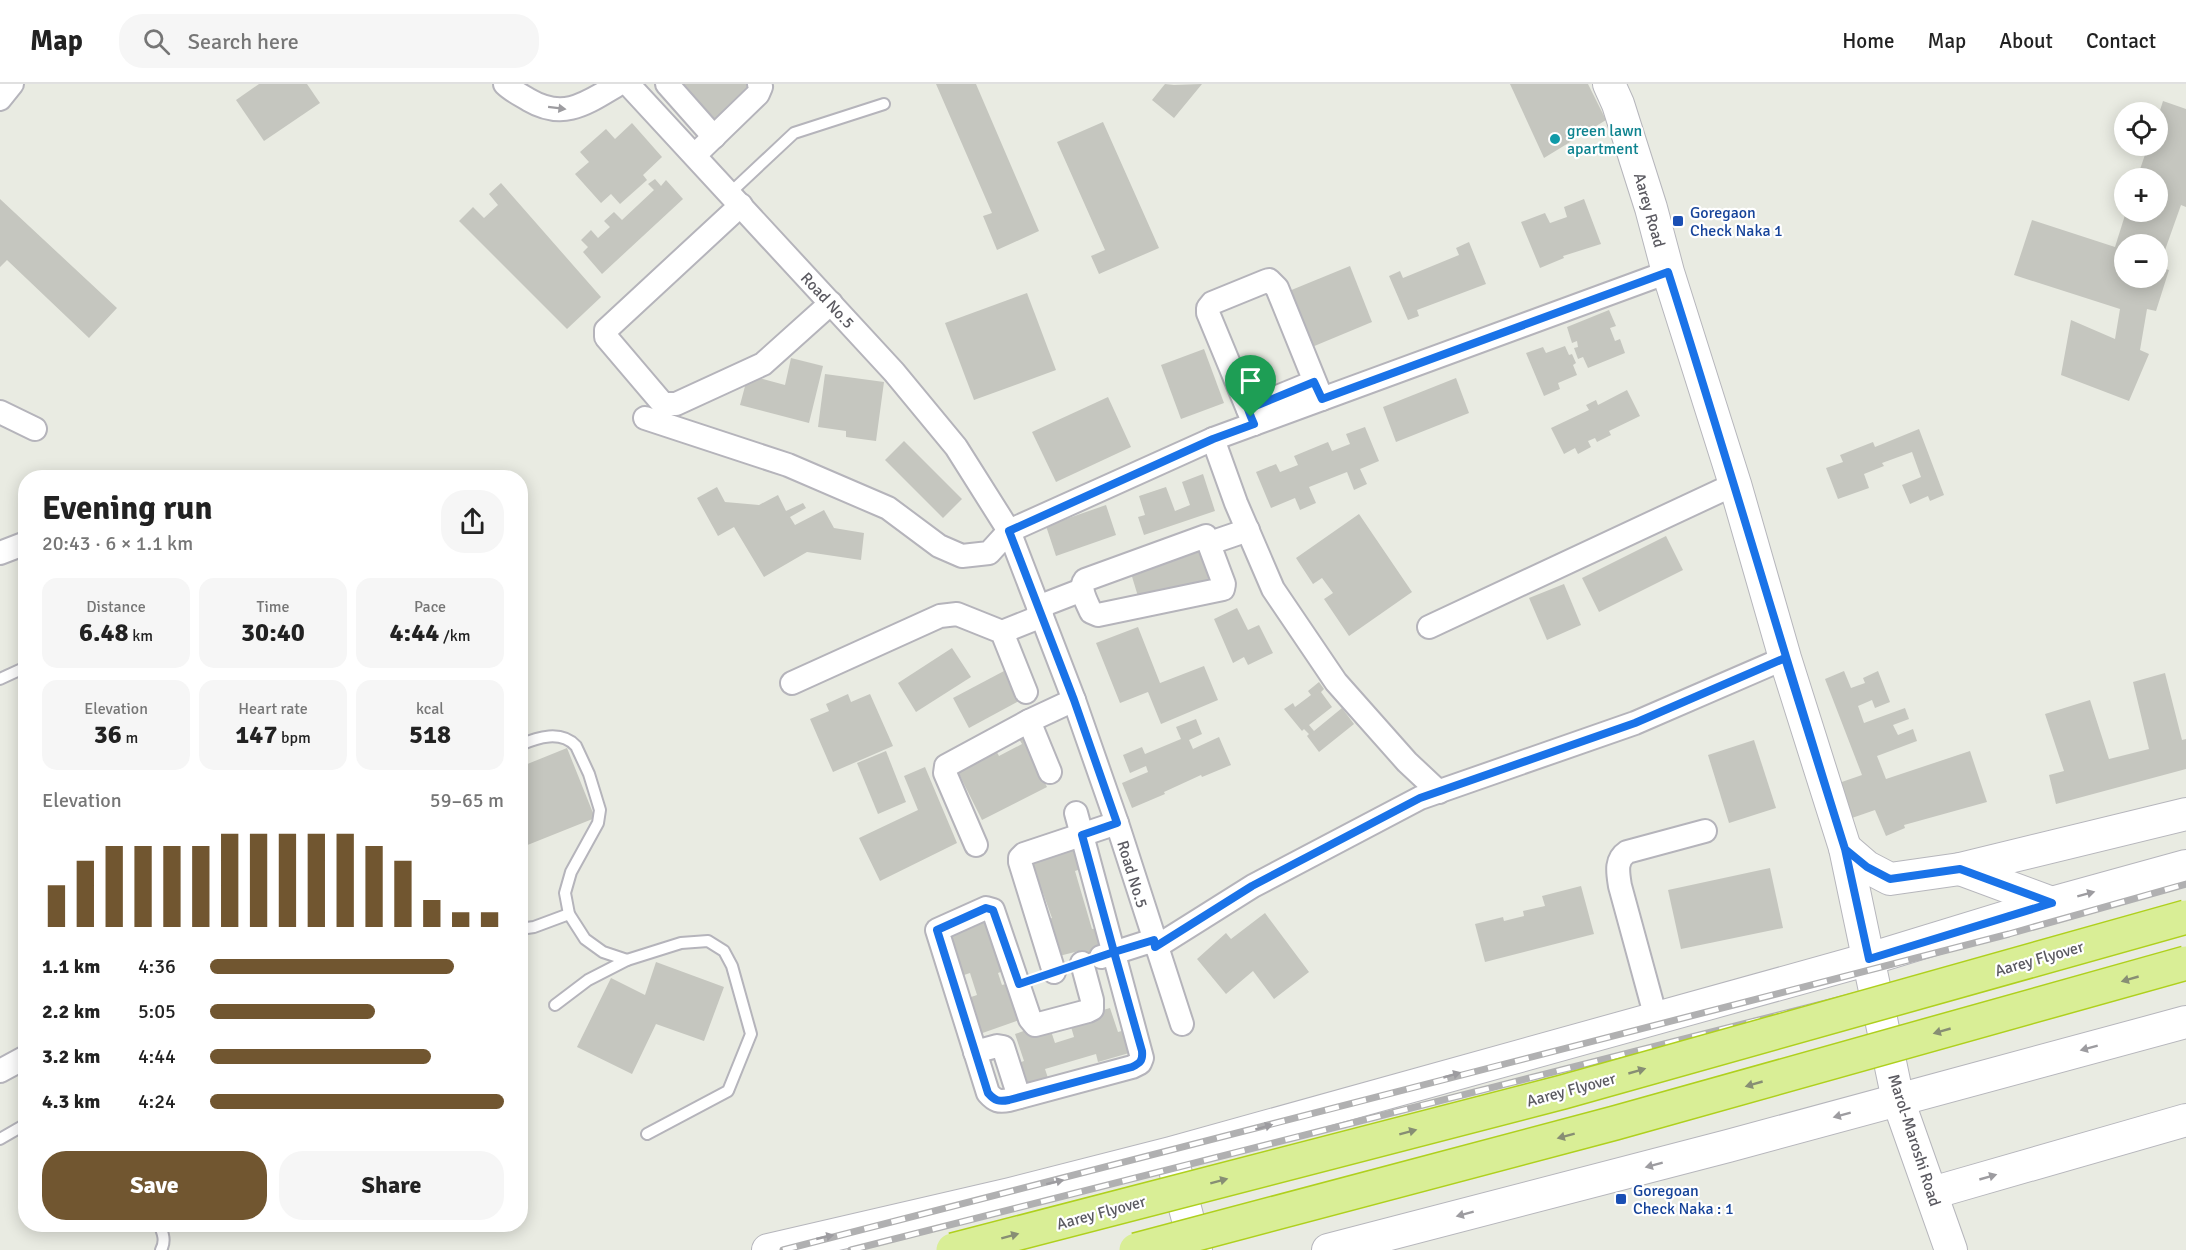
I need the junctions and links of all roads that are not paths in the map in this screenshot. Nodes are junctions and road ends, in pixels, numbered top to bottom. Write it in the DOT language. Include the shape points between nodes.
graph roads {
  1 [pos="12,84"];
  2 [pos="506,84"];
  3 [pos="620,84"];
  4 [pos="628,84"];
  5 [pos="667,84"];
  6 [pos="759,84"];
  7 [pos="1609,84"];
  8 [pos="0,99"];
  9 [pos="884,104"];
  10 [pos="714,137"];
  11 [pos="695,155"];
  12 [pos="735,199"];
  13 [pos="1668,272"];
  14 [pos="831,303"];
  15 [pos="1318,391"];
  16 [pos="0,412"];
  17 [pos="1251,416"];
  18 [pos="645,418"];
  19 [pos="35,429"];
  20 [pos="1213,439"];
  21 [pos="1735,484"];
  22 [pos="1248,530"];
  23 [pos="1009,531"];
  24 [pos="1210,543"];
  25 [pos="18,546"];
  26 [pos="0,553"];
  27 [pos="1082,590"];
  28 [pos="1040,611"];
  29 [pos="1429,627"];
  30 [pos="1002,632"];
  31 [pos="1785,658"];
  32 [pos="18,671"];
  33 [pos="0,679"];
  34 [pos="792,683"];
  35 [pos="1026,692"];
  36 [pos="1074,700"];
  37 [pos="1029,721"];
  38 [pos="528,742"];
  39 [pos="1050,772"];
  40 [pos="1439,792"];
  41 [pos="1076,813"];
  42 [pos="2186,814"];
  43 [pos="1117,823"];
  44 [pos="1706,831"];
  45 [pos="1082,835"];
  46 [pos="976,844"];
  47 [pos="1845,849"];
  48 [pos="2186,866"];
  49 [pos="1960,869"];
  50 [pos="2052,903"];
  51 [pos="569,914"];
  52 [pos="2186,917"];
  53 [pos="528,928"];
  54 [pos="1155,943"];
  55 [pos="1114,952"];
  56 [pos="1869,959"];
  57 [pos="627,960"];
  58 [pos="1082,963"];
  59 [pos="2186,963"];
  60 [pos="1054,972"];
  61 [pos="1019,984"];
  62 [pos="555,1005"];
  63 [pos="1656,1018"];
  64 [pos="2186,1023"];
  65 [pos="1182,1024"];
  66 [pos="18,1061"];
  67 [pos="0,1071"];
  68 [pos="1898,1100"];
  69 [pos="2186,1120"];
  70 [pos="18,1129"];
  71 [pos="647,1134"];
  72 [pos="0,1139"];
  73 [pos="1171,1153"];
  74 [pos="1932,1193"];
  75 [pos="163,1232"];
  76 [pos="161,1250"];
  77 [pos="768,1250"];
  78 [pos="953,1250"];
  79 [pos="1136,1250"];
  80 [pos="1196,1250"];
  81 [pos="1328,1250"];
  82 [pos="1951,1250"];
  1 -- 8 [label="street"];
  2 -- 3 [label="street, one-way" via="538,105 563,111 585,105"];
  4 -- 11 [label="street, Road No.5"];
  5 -- 10 [label="street"];
  6 -- 10 [label="street" via="758,94"];
  7 -- 13 [label="main road, Aarey Road"];
  9 -- 12 [label="lane" via="794,133"];
  10 -- 11 [label="street"];
  11 -- 12 [label="street, Road No.5"];
  12 -- 14 [label="street, Road No.5"];
  12 -- 14 [label="street" via="606,330 606,337 663,404 676,404 763,364"];
  13 -- 15 [label="street"];
  13 -- 21 [label="main road, Aarey Road"];
  14 -- 23 [label="street, Road No.5" via="956,447"];
  15 -- 17 [label="street"];
  15 -- 17 [label="street" via="1277,288 1266,281 1208,308"];
  16 -- 19 [label="street"];
  17 -- 20 [label="street"];
  18 -- 23 [label="street" via="788,465 888,508 939,546 962,556 989,553"];
  20 -- 22 [label="street"];
  20 -- 23 [label="street"];
  21 -- 29 [label="street"];
  21 -- 31 [label="main road, Aarey Road"];
  22 -- 24 [label="street"];
  22 -- 40 [label="street" via="1273,589 1336,682"];
  23 -- 28 [label="street, Road No.5"];
  24 -- 27 [label="street" via="1202,537 1085,580"];
  24 -- 27 [label="street" via="1224,584 1221,590 1098,615 1090,612"];
  25 -- 26 [label="street"];
  27 -- 28 [label="street"];
  28 -- 30 [label="street"];
  28 -- 36 [label="street, Road No.5"];
  30 -- 34 [label="street" via="957,614 940,616"];
  30 -- 35 [label="street"];
  31 -- 40 [label="street" via="1635,723"];
  31 -- 47 [label="main road, Aarey Road"];
  32 -- 33 [label="lane"];
  36 -- 37 [label="street"];
  36 -- 43 [label="street, Road No.5"];
  37 -- 39 [label="street"];
  37 -- 46 [label="street" via="946,766 945,773"];
  38 -- 51 [label="lane" via="549,736 570,739 598,799 598,823 571,872 565,893"];
  40 -- 54 [label="street" via="1420,798 1252,886"];
  41 -- 45 [label="street"];
  42 -- 49 [label="main road"];
  43 -- 45 [label="street"];
  43 -- 54 [label="street, Road No.5"];
  44 -- 63 [label="street" via="1627,852 1617,867"];
  45 -- 55 [label="street"];
  45 -- 60 [label="street" via="1020,858"];
  47 -- 49 [label="main road" via="1890,879"];
  47 -- 56 [label="main road, Aarey Road"];
  50 -- 48 [label="main road, one-way"];
  49 -- 50 [label="main road"];
  50 -- 56 [label="main road"];
  51 -- 53 [label="lane"];
  51 -- 57 [label="lane" via="585,939 603,952"];
  78 -- 52 [label="highway, Aarey Flyover, one-way, bridge" via="1563,1092"];
  54 -- 55 [label="street"];
  54 -- 65 [label="street, Road No.5"];
  55 -- 58 [label="street"];
  55 -- 61 [label="street" via="1142,1051 1140,1063 1019,1097 994,1100 988,1093 937,930 986,908 993,910"];
  56 -- 63 [label="main road"];
  56 -- 68 [label="main road, Marol-Maroshi Road"];
  57 -- 62 [label="lane" via="588,980"];
  57 -- 71 [label="lane" via="681,943 708,941 724,951 732,966 751,1034 728,1091"];
  58 -- 60 [label="street"];
  58 -- 61 [label="street" via="1093,1005 1088,1011 1035,1025"];
  59 -- 79 [label="highway, one-way, bridge" via="1615,1123"];
  60 -- 61 [label="street"];
  73 -- 63 [label="main road, one-way"];
  64 -- 68 [label="main road, one-way"];
  66 -- 67 [label="street"];
  68 -- 74 [label="main road, Marol-Maroshi Road"];
  68 -- 81 [label="main road, one-way"];
  74 -- 69 [label="main road, one-way"];
  70 -- 72 [label="lane"];
  77 -- 73 [label="main road, one-way"];
  73 -- 80 [label="main road"];
  74 -- 82 [label="main road, Marol-Maroshi Road"];
  75 -- 76 [label="lane"];
}
